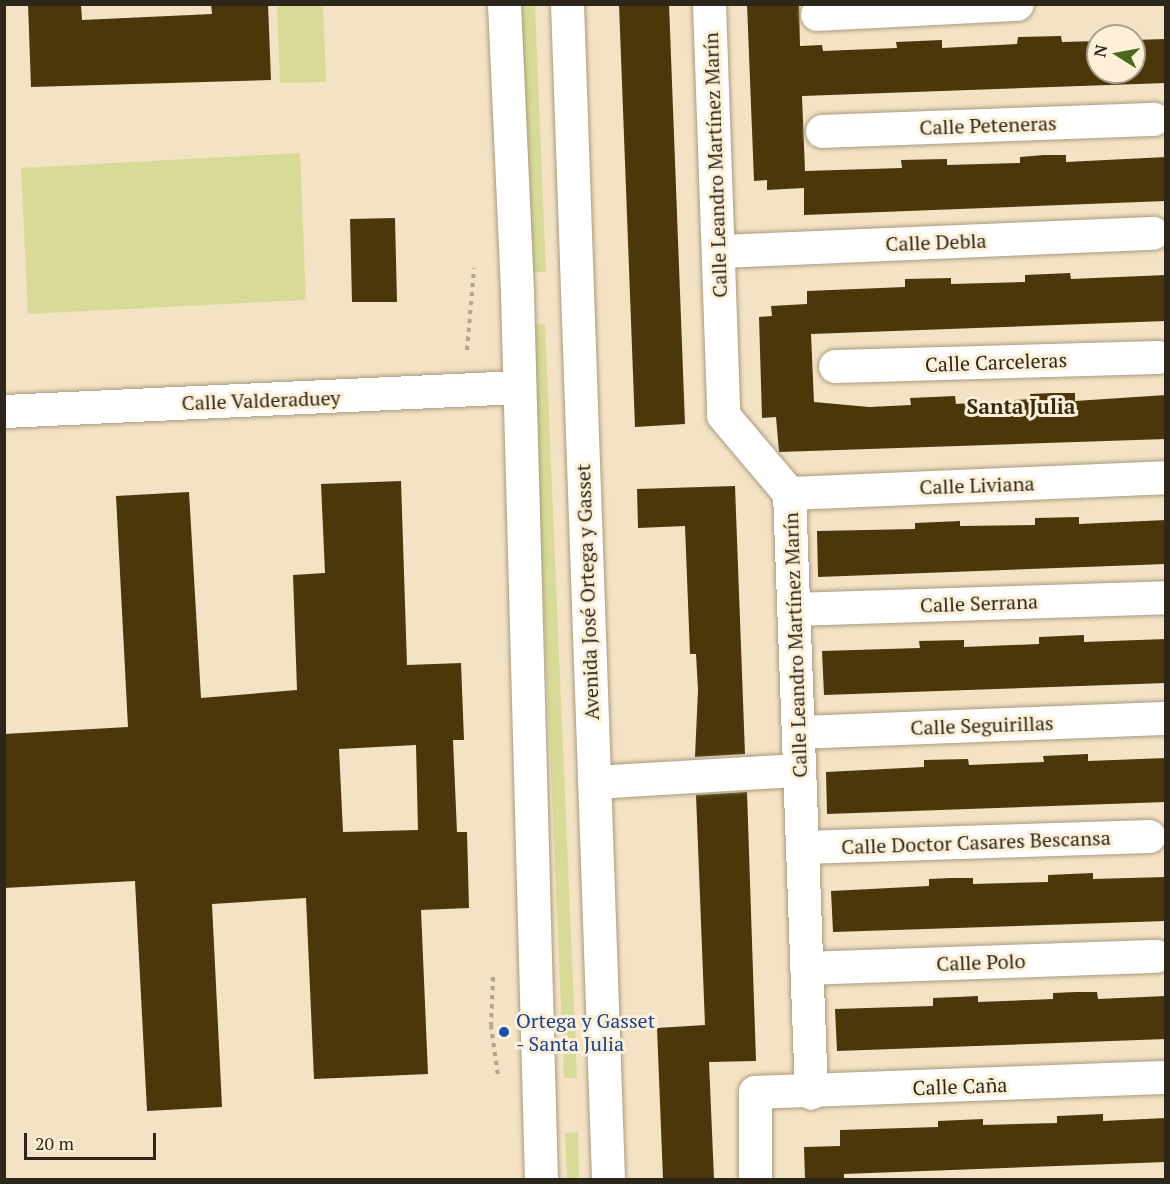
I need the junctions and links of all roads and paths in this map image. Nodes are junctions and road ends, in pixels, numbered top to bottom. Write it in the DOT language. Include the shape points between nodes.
graph roads {
  1 [pos="504,4"];
  2 [pos="567,4"];
  3 [pos="709,4"];
  4 [pos="1017,4"];
  5 [pos="817,14"];
  6 [pos="1154,119"];
  7 [pos="822,131"];
  8 [pos="1153,233"];
  9 [pos="719,251"];
  10 [pos="1158,357"];
  11 [pos="835,366"];
  12 [pos="518,387"];
  13 [pos="4,411"];
  14 [pos="1166,477"];
  15 [pos="789,493"];
  16 [pos="1166,597"];
  17 [pos="794,609"];
  18 [pos="1166,718"];
  19 [pos="798,732"];
  20 [pos="800,770"];
  21 [pos="594,782"];
  22 [pos="1149,836"];
  23 [pos="802,847"];
  24 [pos="1156,956"];
  25 [pos="807,968"];
  26 [pos="1166,1077"];
  27 [pos="811,1092"];
  28 [pos="541,1179"];
  29 [pos="608,1179"];
  30 [pos="755,1179"];
  1 -- 12 [label="street"];
  2 -- 21 [label="street, Avenida José Ortega y Gasset"];
  3 -- 9 [label="street, Calle Leandro Martínez Marín"];
  4 -- 5 [label="street"];
  6 -- 7 [label="street, Calle Peteneras"];
  8 -- 9 [label="street, Calle Debla"];
  9 -- 15 [label="street, Calle Leandro Martínez Marín" via="723,415"];
  10 -- 11 [label="street, Calle Carceleras"];
  12 -- 13 [label="street, Calle Valderaduey"];
  12 -- 28 [label="street"];
  14 -- 15 [label="street, Calle Liviana"];
  15 -- 17 [label="street, Calle Leandro Martínez Marín"];
  16 -- 17 [label="street, Calle Serrana"];
  17 -- 19 [label="street, Calle Leandro Martínez Marín"];
  18 -- 19 [label="street, Calle Seguirillas"];
  19 -- 20 [label="street, Calle Leandro Martínez Marín"];
  20 -- 21 [label="street"];
  20 -- 23 [label="street, Calle Leandro Martínez Marín"];
  21 -- 29 [label="street, Avenida José Ortega y Gasset"];
  22 -- 23 [label="street, Calle Doctor Casares Bescansa"];
  23 -- 25 [label="street, Calle Leandro Martínez Marín"];
  24 -- 25 [label="street, Calle Polo"];
  25 -- 27 [label="street, Calle Leandro Martínez Marín"];
  26 -- 27 [label="street, Calle Caña"];
  27 -- 30 [label="street, Calle Caña" via="755,1092"];
}
